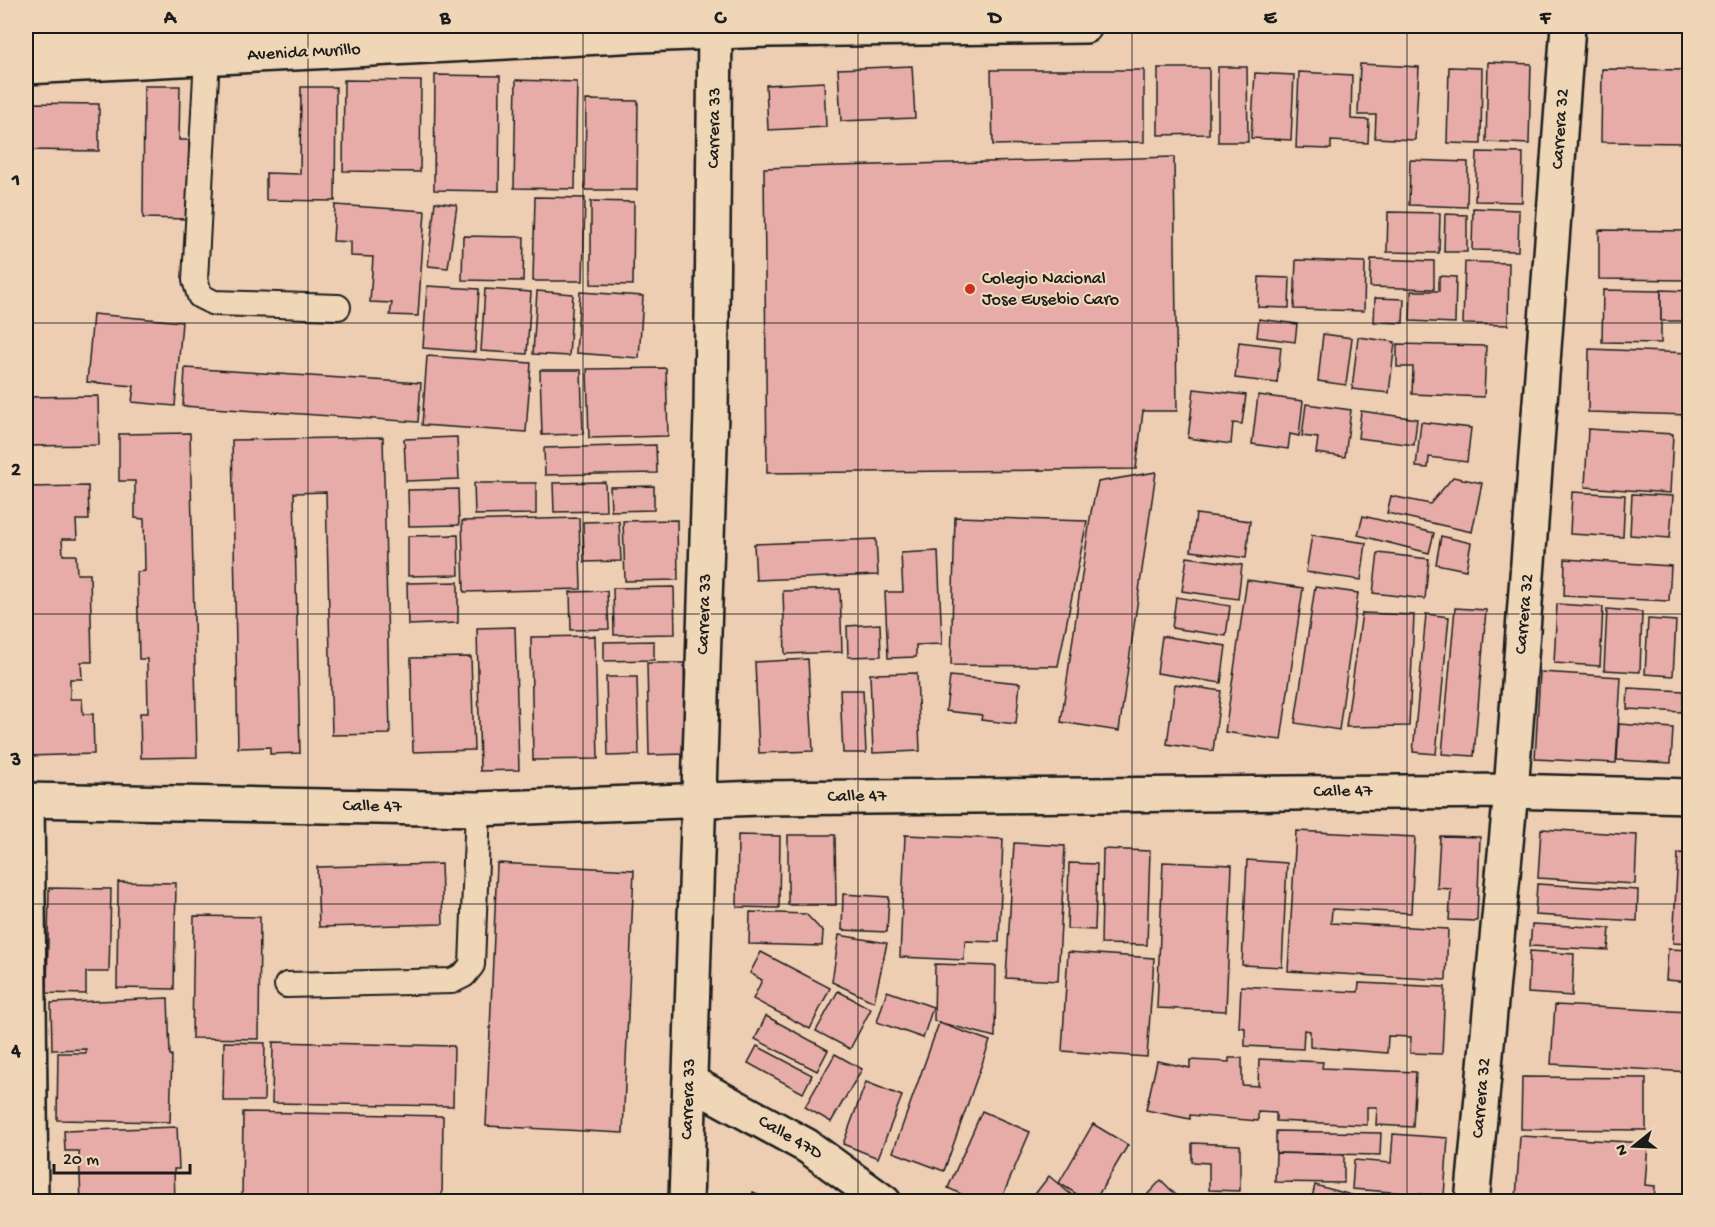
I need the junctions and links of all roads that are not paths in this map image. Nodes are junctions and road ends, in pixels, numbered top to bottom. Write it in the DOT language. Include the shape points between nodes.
graph roads {
  1 [pos="398,26"];
  2 [pos="1085,26"];
  3 [pos="1568,26"];
  4 [pos="715,29"];
  5 [pos="26,41"];
  6 [pos="207,57"];
  7 [pos="26,67"];
  8 [pos="338,307"];
  9 [pos="1511,791"];
  10 [pos="1689,796"];
  11 [pos="26,800"];
  12 [pos="698,800"];
  13 [pos="478,809"];
  14 [pos="287,986"];
  15 [pos="690,1082"];
  16 [pos="31,1202"];
  17 [pos="686,1202"];
  18 [pos="884,1202"];
  19 [pos="1472,1202"];
  1 -- 5 [label="lane"];
  2 -- 4 [label="street, Avenida Murillo"];
  3 -- 9 [label="street, Carrera 32"];
  4 -- 6 [label="street, Avenida Murillo"];
  4 -- 12 [label="street, Carrera 33" via="711,413"];
  6 -- 7 [label="street, Avenida Murillo"];
  6 -- 8 [label="lane" via="195,280 200,296 214,303"];
  9 -- 10 [label="street, Calle 47"];
  9 -- 12 [label="street, Calle 47"];
  9 -- 19 [label="street, Carrera 32"];
  11 -- 13 [label="street, Calle 47"];
  11 -- 16 [label="street"];
  12 -- 13 [label="street, Calle 47"];
  12 -- 15 [label="street, Carrera 33"];
  13 -- 14 [label="lane" via="472,965 464,975 452,981"];
  15 -- 17 [label="street, Carrera 33"];
  15 -- 18 [label="street, Calle 47D" via="807,1146"];
}
